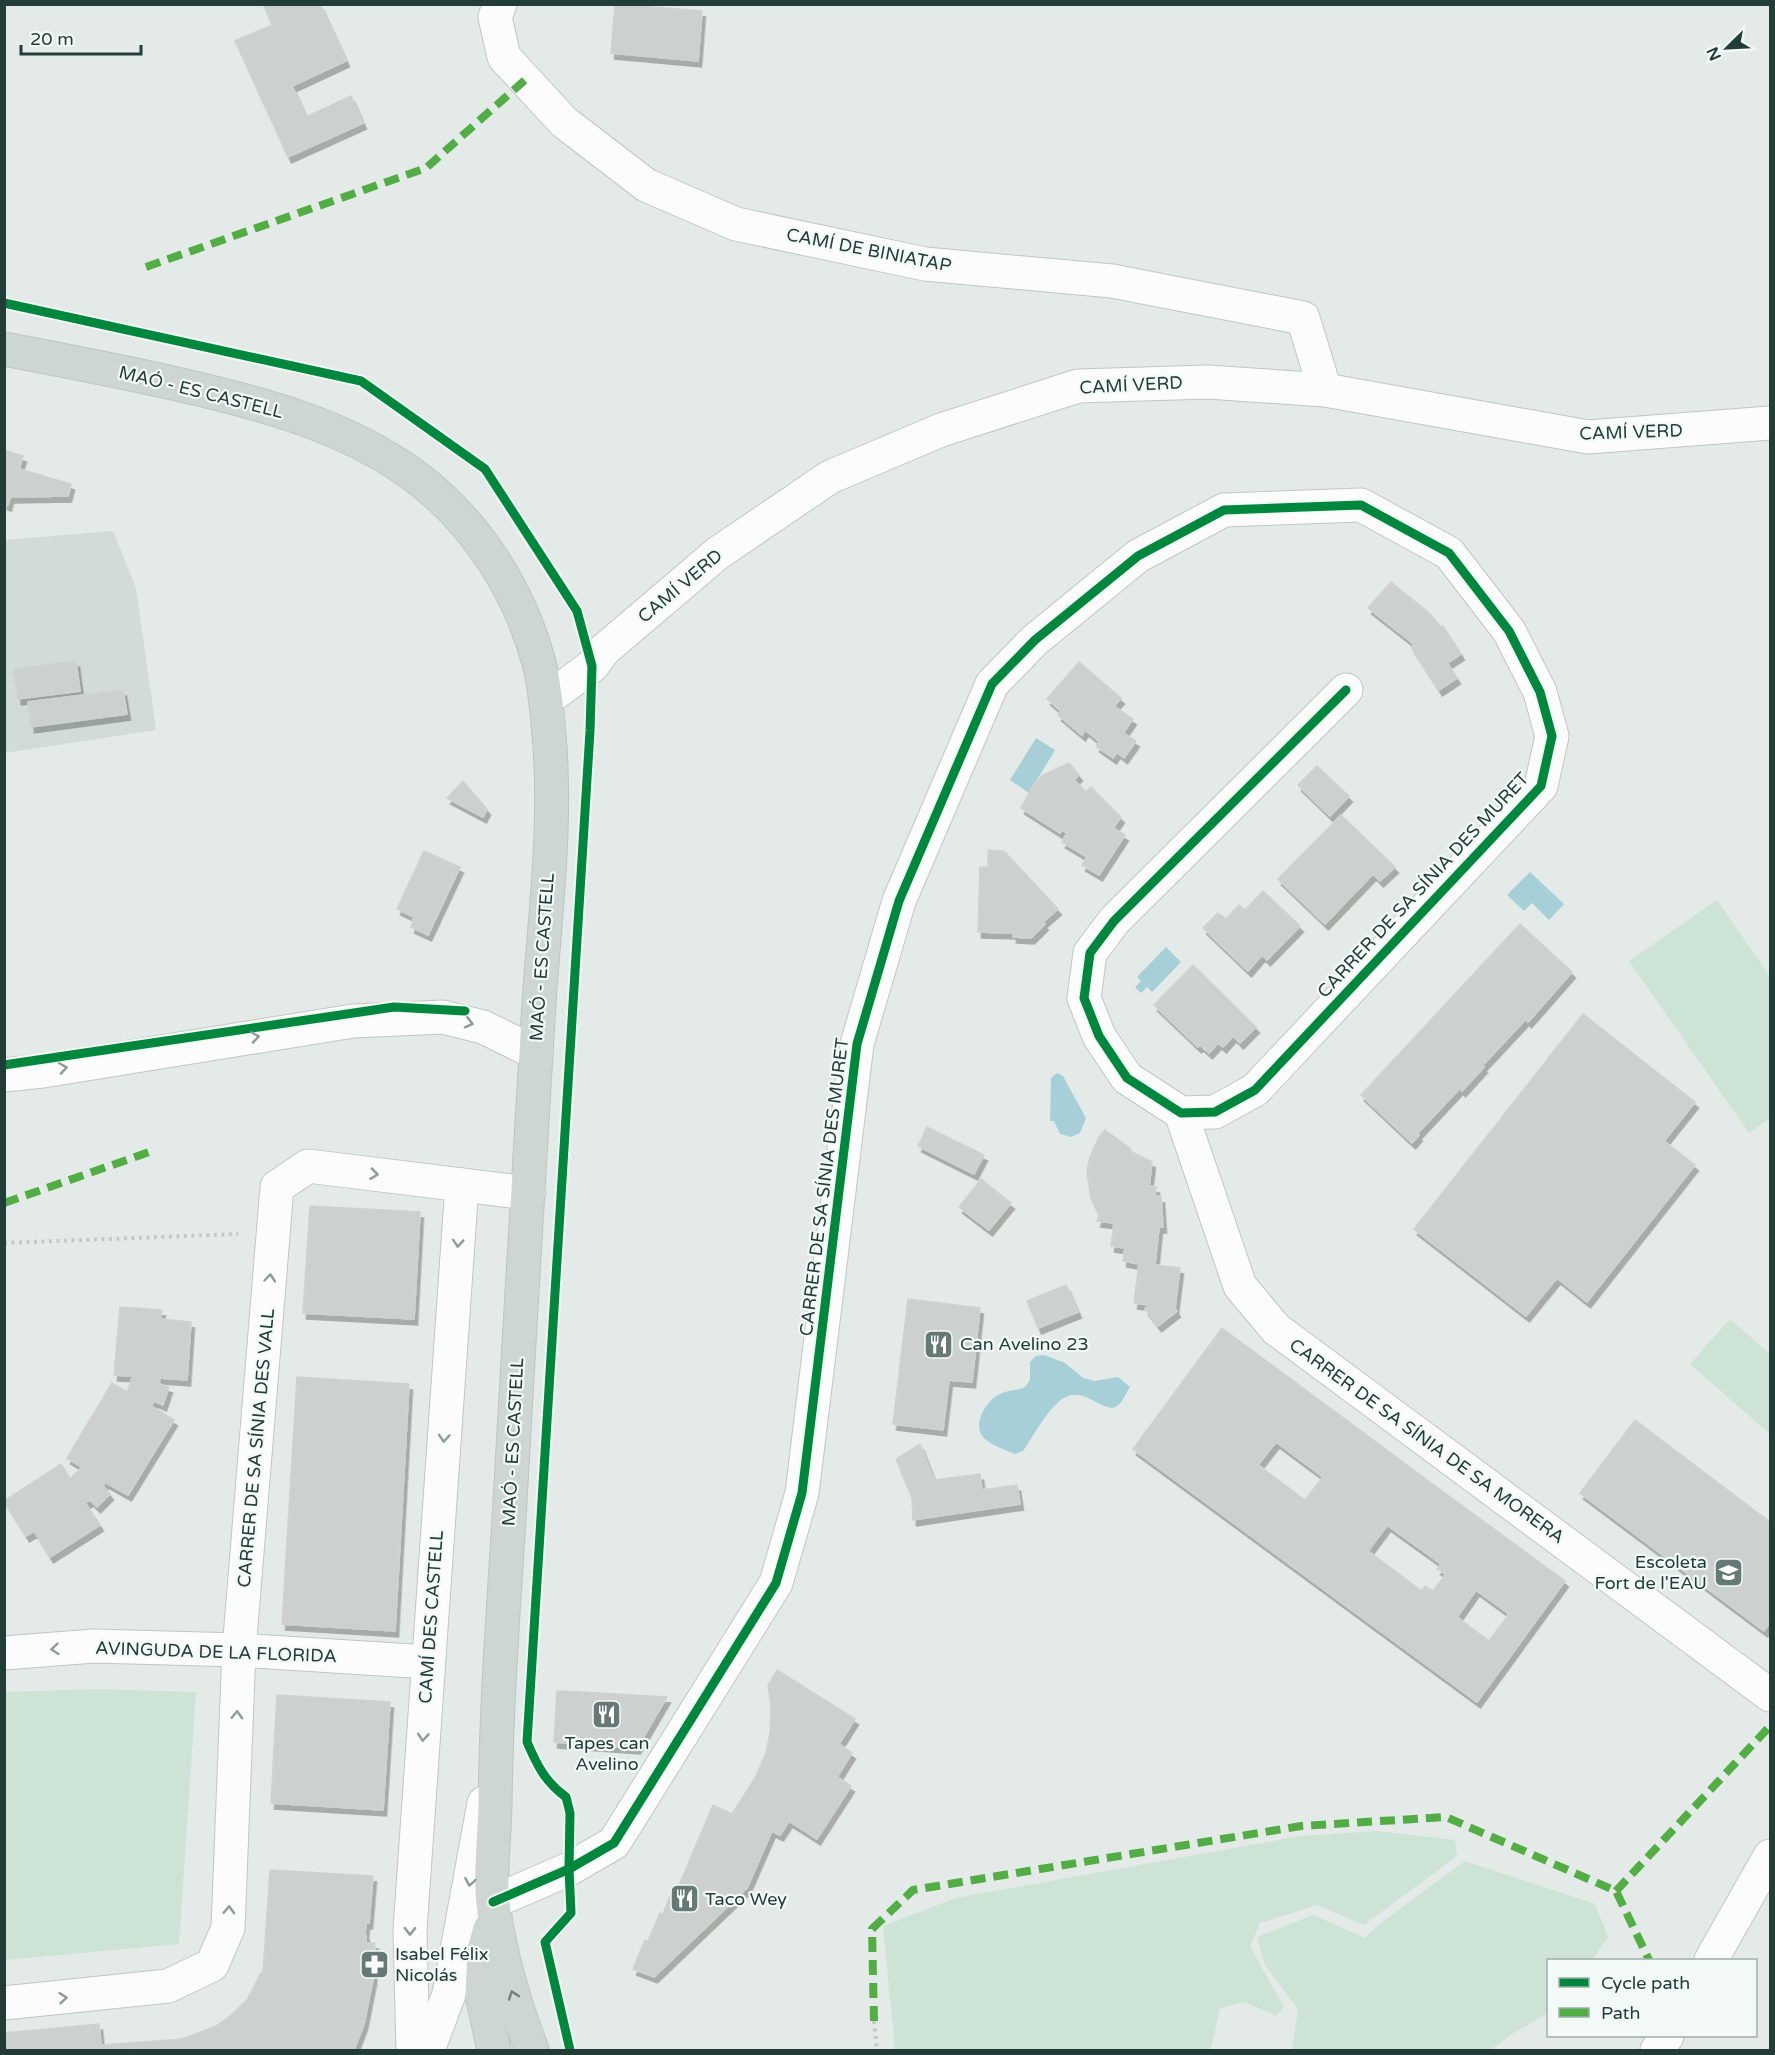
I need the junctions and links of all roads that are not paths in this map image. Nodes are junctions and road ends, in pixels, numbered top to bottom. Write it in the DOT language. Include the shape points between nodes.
graph roads {
  1 [pos="500,4"];
  2 [pos="4,349"];
  3 [pos="1325,390"];
  4 [pos="1770,423"];
  5 [pos="1346,690"];
  6 [pos="546,700"];
  7 [pos="536,1053"];
  8 [pos="4,1075"];
  9 [pos="1181,1113"];
  10 [pos="462,1185"];
  11 [pos="528,1193"];
  12 [pos="239,1650"];
  13 [pos="4,1653"];
  14 [pos="428,1662"];
  15 [pos="1770,1695"];
  16 [pos="495,1742"];
  17 [pos="1770,1856"];
  18 [pos="493,1907"];
  19 [pos="1712,1959"];
  20 [pos="4,2003"];
  21 [pos="1666,2037"];
  22 [pos="412,2050"];
  23 [pos="428,2050"];
  24 [pos="494,2050"];
  25 [pos="532,2050"];
  26 [pos="1657,2050"];
  1 -- 3 [label="street, CAMÍ DE BINIATAP" via="495,17 504,57 564,122 646,185 736,224 925,264 1112,281 1303,318"];
  2 -- 6 [label="main road, MAÓ - ES CASTELL" via="246,399 362,443 390,459 446,502 489,555 524,619"];
  3 -- 4 [label="street, CAMÍ VERD" via="1588,437"];
  3 -- 6 [label="street, CAMÍ VERD" via="1208,382 1078,386 941,430 830,477 737,540 604,650 592,666"];
  5 -- 9 [label="street" via="1114,921 1090,953 1084,998 1099,1036 1127,1078"];
  6 -- 7 [label="main road, MAÓ - ES CASTELL" via="552,815"];
  8 -- 7 [label="street, one-way" via="353,1021 442,1017 483,1027"];
  7 -- 11 [label="main road, MAÓ - ES CASTELL"];
  9 -- 15 [label="street, CARRER DE SA SÍNIA DE SA MORERA" via="1240,1286 1276,1329"];
  9 -- 18 [label="street, CARRER DE SA SÍNIA DES MURET" via="1215,1112 1255,1090 1542,786 1552,736 1540,692 1509,631 1449,553 1361,505 1224,510 1138,556 1035,640 992,684 899,901 857,1044 802,1493 776,1583 614,1844"];
  10 -- 11 [label="street, CARRER DE SA SÍNIA DES VALL"];
  12 -- 10 [label="street, CARRER DE SA SÍNIA DES VALL, one-way" via="277,1187 308,1166"];
  10 -- 14 [label="street, CAMÍ DES CASTELL, one-way"];
  11 -- 16 [label="main road, MAÓ - ES CASTELL"];
  12 -- 13 [label="street, AVINGUDA DE LA FLORIDA, one-way" via="94,1646"];
  12 -- 14 [label="street, AVINGUDA DE LA FLORIDA"];
  20 -- 12 [label="street, CARRER DE SA SÍNIA DES VALL, one-way" via="168,1986 212,1965 228,1928"];
  14 -- 22 [label="street, CAMÍ DES CASTELL, one-way" via="410,1930"];
  16 -- 18 [label="main road, MAÓ - ES CASTELL"];
  16 -- 23 [label="street, one-way" via="449,1994"];
  17 -- 19 [label="street"];
  18 -- 24 [label="main road" via="484,1950 482,1995"];
  25 -- 18 [label="main road, one-way" via="510,1987"];
  21 -- 26 [label="street"];
}
